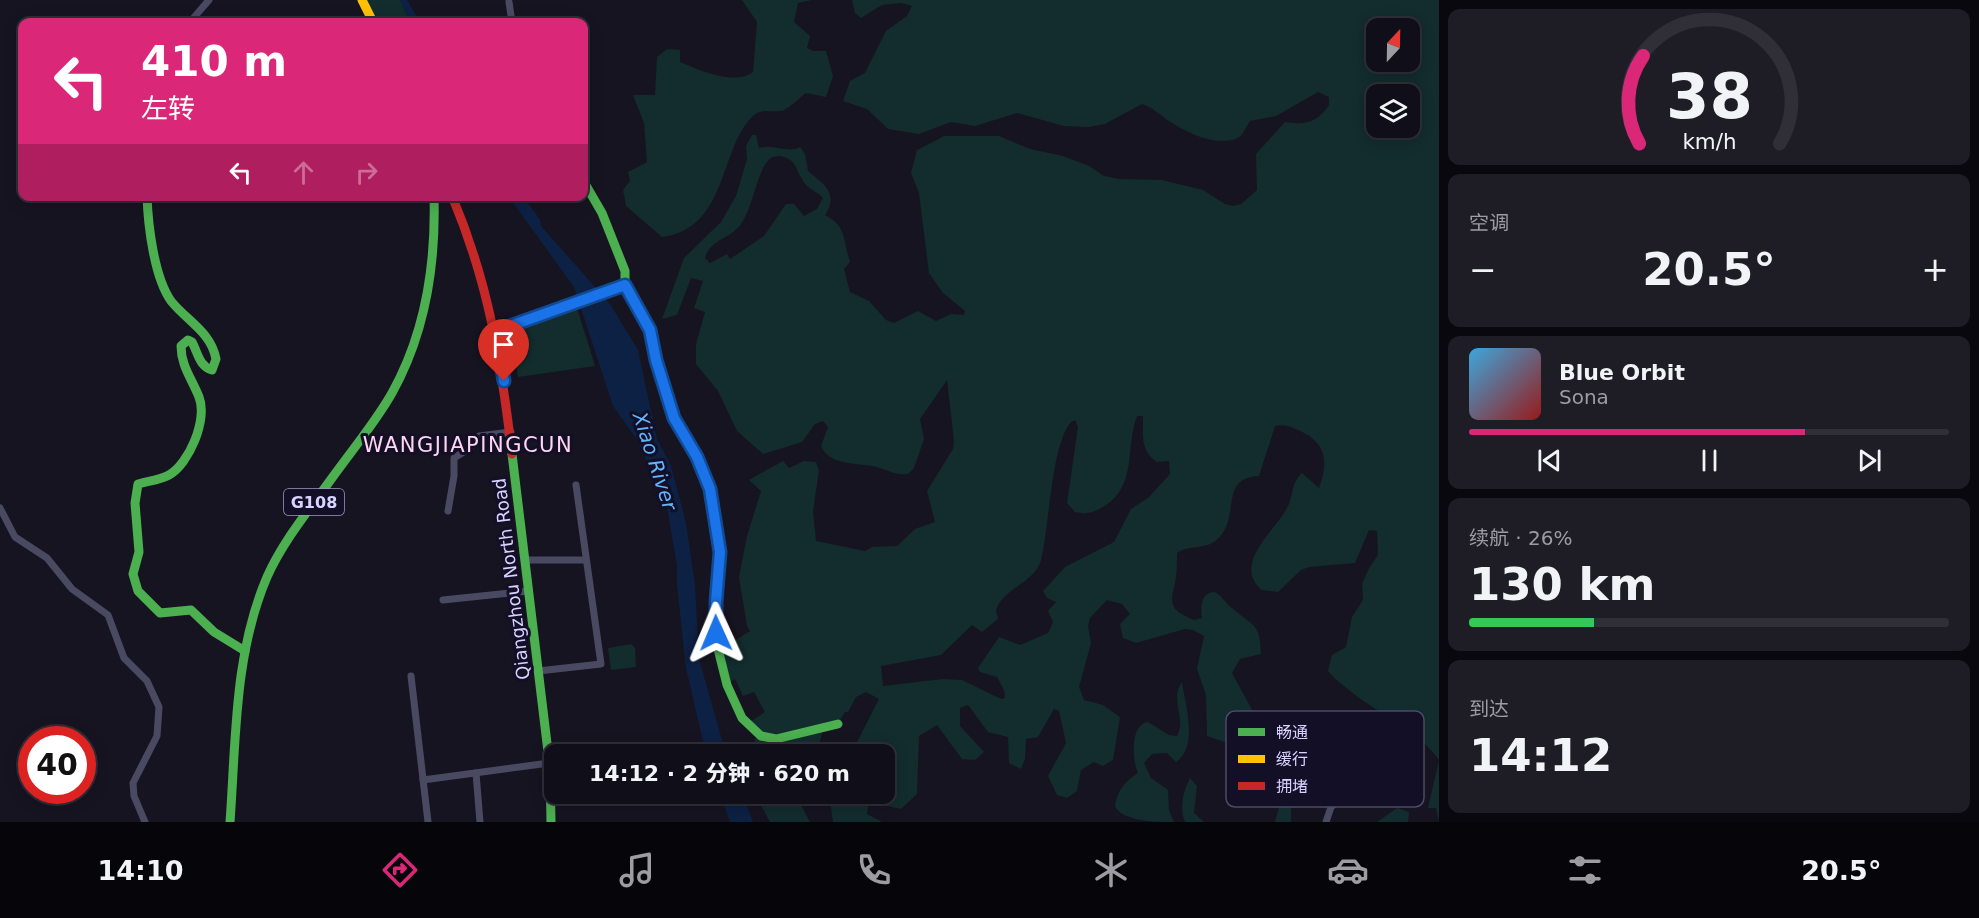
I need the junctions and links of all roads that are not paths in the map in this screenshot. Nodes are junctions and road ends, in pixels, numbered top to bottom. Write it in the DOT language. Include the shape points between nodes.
graph roads {
  1 [pos="209,0"];
  2 [pos="362,0"];
  3 [pos="509,2"];
  4 [pos="193,18"];
  5 [pos="371,18"];
  6 [pos="511,18"];
  7 [pos="588,189"];
  8 [pos="147,201"];
  9 [pos="434,201"];
  10 [pos="454,201"];
  11 [pos="622,286"];
  12 [pos="496,331"];
  13 [pos="511,432"];
  14 [pos="576,485"];
  15 [pos="0,508"];
  16 [pos="448,511"];
  17 [pos="525,560"];
  18 [pos="585,560"];
  19 [pos="529,591"];
  20 [pos="443,600"];
  21 [pos="245,651"];
  22 [pos="538,671"];
  23 [pos="411,676"];
  24 [pos="838,724"];
  25 [pos="547,744"];
  26 [pos="544,764"];
  27 [pos="476,773"];
  28 [pos="423,780"];
  29 [pos="550,804"];
  30 [pos="1332,807"];
  31 [pos="145,822"];
  32 [pos="230,822"];
  33 [pos="428,822"];
  34 [pos="480,822"];
  35 [pos="551,822"];
  36 [pos="1326,822"];
  1 -- 4 [label="street"];
  2 -- 5 [label="main road"];
  3 -- 6 [label="street"];
  7 -- 11 [label="main road" via="603,213 625,272"];
  8 -- 21 [label="main road" via="165,291 177,310 206,334 215,354 212,370 207,369 200,363 192,342 188,340 181,346 182,364 201,400 203,418 176,469 138,484 135,503 139,552 134,578 138,591 156,611 169,614 191,610 214,632"];
  9 -- 21 [label="main road, G108" via="432,270 425,311 410,355 386,403 292,533 273,566 254,613"];
  10 -- 12 [label="main road, Qiangzhou North Road" via="468,233"];
  11 -- 12 [label="street"];
  11 -- 24 [label="main road" via="650,330 674,418 710,489 720,552 715,611 717,645 727,685 742,718 752,730 776,739"];
  12 -- 13 [label="main road, Qiangzhou North Road"];
  13 -- 16 [label="street" via="479,436 470,448 454,458"];
  13 -- 17 [label="main road, Qiangzhou North Road"];
  14 -- 18 [label="street"];
  15 -- 31 [label="street" via="15,537 47,558 72,589 108,615 124,658 147,681 159,707 157,736 133,783"];
  17 -- 18 [label="street"];
  17 -- 19 [label="main road, Qiangzhou North Road"];
  18 -- 22 [label="street" via="601,664"];
  19 -- 20 [label="street"];
  19 -- 22 [label="main road, Qiangzhou North Road"];
  21 -- 32 [label="main road, G108"];
  22 -- 25 [label="main road, Qiangzhou North Road"];
  23 -- 28 [label="street"];
  26 -- 27 [label="street"];
  27 -- 28 [label="street"];
  27 -- 34 [label="street"];
  28 -- 33 [label="street"];
  29 -- 35 [label="main road, Qiangzhou North Road"];
  30 -- 36 [label="street"];
}
